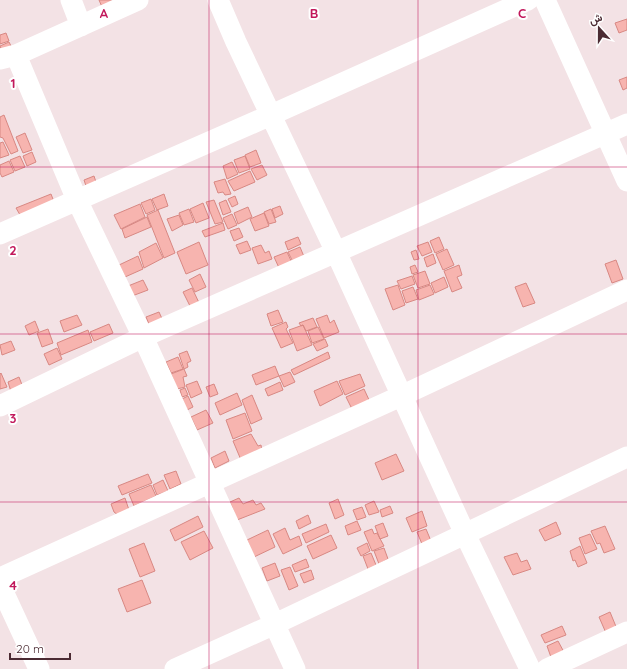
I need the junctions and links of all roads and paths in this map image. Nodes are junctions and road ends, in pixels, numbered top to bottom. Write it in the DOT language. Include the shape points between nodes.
graph roads {
  1 [pos="71,0"];
  2 [pos="138,0"];
  3 [pos="218,0"];
  4 [pos="528,0"];
  5 [pos="545,0"];
  6 [pos="81,26"];
  7 [pos="8,57"];
  8 [pos="271,115"];
  9 [pos="627,124"];
  10 [pos="606,133"];
  11 [pos="627,181"];
  12 [pos="78,200"];
  13 [pos="0,234"];
  14 [pos="336,252"];
  15 [pos="627,290"];
  16 [pos="143,337"];
  17 [pos="401,396"];
  18 [pos="0,406"];
  19 [pos="627,457"];
  20 [pos="209,483"];
  21 [pos="465,534"];
  22 [pos="0,578"];
  23 [pos="0,585"];
  24 [pos="8,622"];
  25 [pos="275,624"];
  26 [pos="627,632"];
  27 [pos="39,669"];
  28 [pos="175,669"];
  29 [pos="295,669"];
  30 [pos="530,669"];
  31 [pos="547,669"];
  1 -- 6 [label="street"];
  2 -- 6 [label="street"];
  3 -- 8 [label="street"];
  4 -- 8 [label="street"];
  5 -- 10 [label="street"];
  6 -- 7 [label="street"];
  7 -- 12 [label="street"];
  8 -- 12 [label="street"];
  8 -- 14 [label="street"];
  9 -- 10 [label="street"];
  10 -- 11 [label="street"];
  10 -- 14 [label="street"];
  12 -- 13 [label="street"];
  12 -- 16 [label="street"];
  14 -- 16 [label="street"];
  14 -- 17 [label="street"];
  15 -- 17 [label="street"];
  16 -- 18 [label="street"];
  16 -- 20 [label="street"];
  17 -- 20 [label="street"];
  17 -- 21 [label="street"];
  19 -- 21 [label="street"];
  20 -- 22 [label="street"];
  20 -- 25 [label="street"];
  21 -- 25 [label="street"];
  21 -- 30 [label="street"];
  23 -- 24 [label="street"];
  24 -- 27 [label="street"];
  25 -- 28 [label="street"];
  25 -- 29 [label="street"];
  26 -- 31 [label="street"];
}
